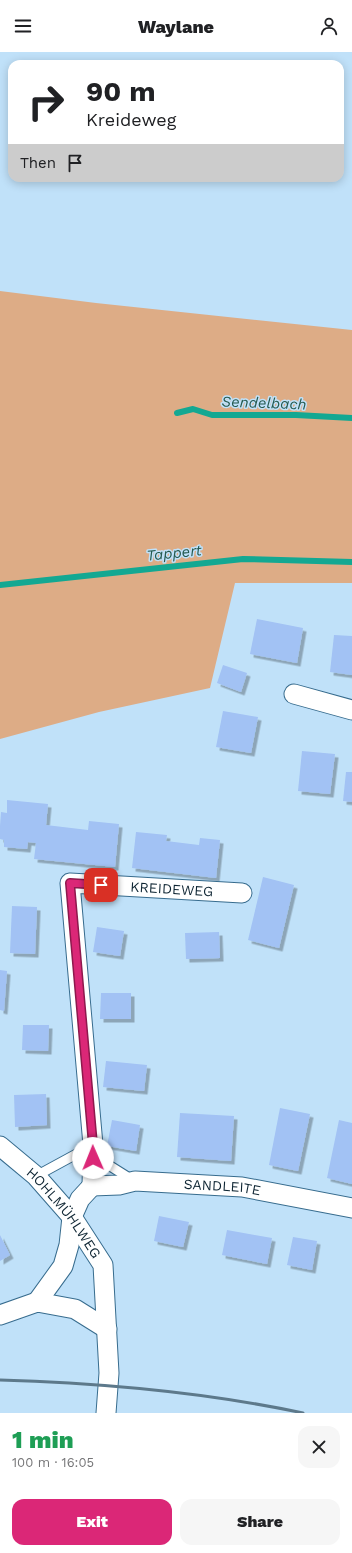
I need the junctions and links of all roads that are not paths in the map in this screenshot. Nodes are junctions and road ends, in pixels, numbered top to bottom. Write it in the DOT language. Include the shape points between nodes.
graph roads {
  1 [pos="294,694"];
  2 [pos="352,710"];
  3 [pos="242,893"];
  4 [pos="93,1145"];
  5 [pos="0,1146"];
  6 [pos="36,1176"];
  7 [pos="135,1181"];
  8 [pos="92,1186"];
  9 [pos="352,1208"];
  10 [pos="72,1217"];
  11 [pos="37,1302"];
  12 [pos="0,1315"];
  13 [pos="107,1329"];
  14 [pos="106,1413"];
  1 -- 2 [label="street"];
  3 -- 4 [label="street, KREIDEWEG" via="70,883"];
  4 -- 6 [label="lane"];
  4 -- 7 [label="lane" via="108,1164"];
  4 -- 8 [label="street, KREIDEWEG"];
  5 -- 6 [label="street, HOHLMÜHLWEG"];
  6 -- 10 [label="street, HOHLMÜHLWEG"];
  7 -- 8 [label="street, SANDLEITE" via="119,1185"];
  7 -- 9 [label="street, SANDLEITE" via="242,1187"];
  8 -- 10 [label="street" via="80,1198"];
  10 -- 11 [label="street" via="69,1245 63,1266"];
  10 -- 13 [label="street, HOHLMÜHLWEG" via="103,1265"];
  11 -- 12 [label="street"];
  11 -- 13 [label="street" via="74,1309"];
  13 -- 14 [label="street, HOHLMÜHLWEG" via="109,1372"];
}
